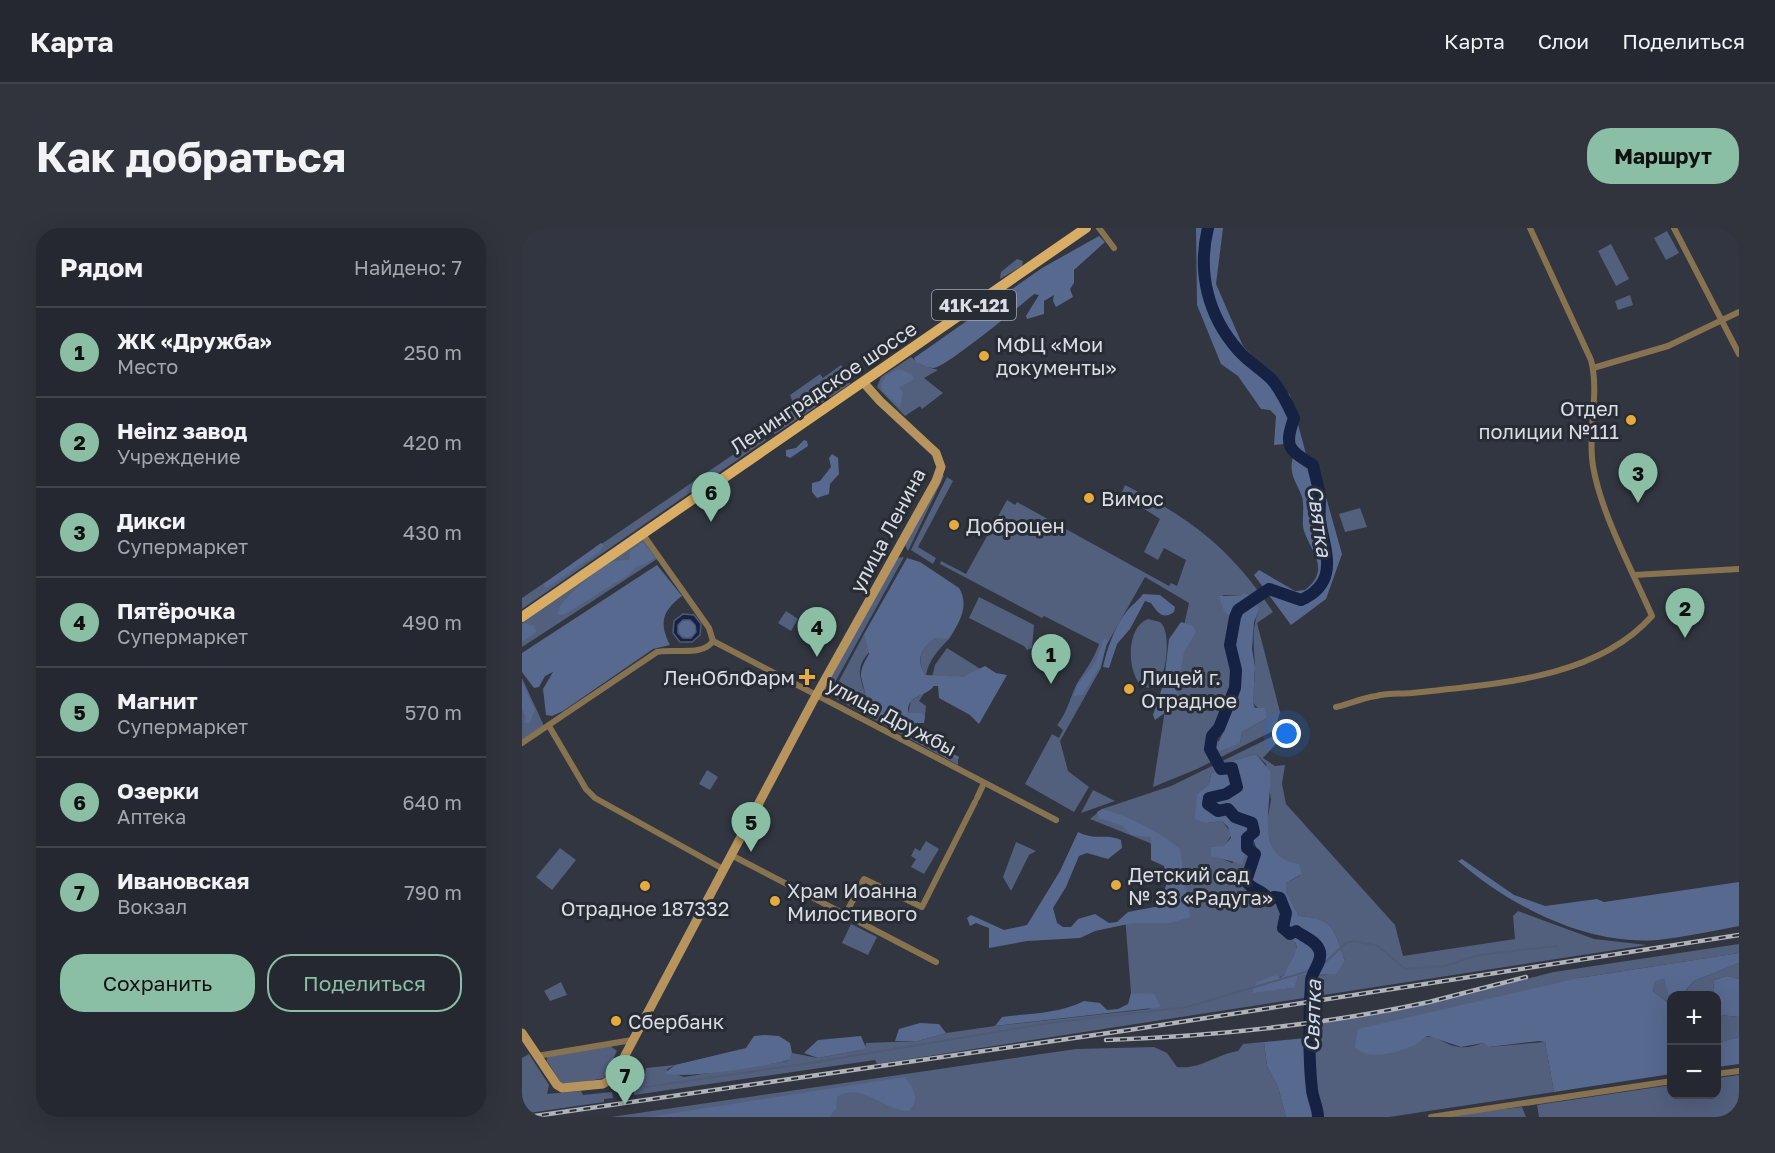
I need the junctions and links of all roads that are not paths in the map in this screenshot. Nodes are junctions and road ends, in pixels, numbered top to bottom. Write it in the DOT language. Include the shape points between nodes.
graph roads {
  1 [pos="1086,228"];
  2 [pos="1099,228"];
  3 [pos="1530,228"];
  4 [pos="1674,228"];
  5 [pos="1114,248"];
  6 [pos="1739,312"];
  7 [pos="1723,321"];
  8 [pos="1739,354"];
  9 [pos="1593,368"];
  10 [pos="863,382"];
  11 [pos="642,533"];
  12 [pos="1739,569"];
  13 [pos="1634,575"];
  14 [pos="522,617"];
  15 [pos="713,641"];
  16 [pos="817,695"];
  17 [pos="1336,707"];
  18 [pos="549,726"];
  19 [pos="522,743"];
  20 [pos="984,783"];
  21 [pos="1056,820"];
  22 [pos="731,855"];
  23 [pos="723,869"];
  24 [pos="845,915"];
  25 [pos="936,962"];
  26 [pos="522,1033"];
  27 [pos="632,1040"];
  28 [pos="537,1056"];
  29 [pos="1739,1071"];
  30 [pos="1721,1073"];
  31 [pos="1667,1082"];
  32 [pos="1431,1117"];
  1 -- 10 [label="main road, Ленинградское шоссе / 41К-121"];
  2 -- 5 [label="street"];
  3 -- 9 [label="street"];
  4 -- 7 [label="street"];
  6 -- 7 [label="street"];
  7 -- 8 [label="street"];
  7 -- 9 [label="street" via="1668,346"];
  9 -- 13 [label="street" via="1593,464"];
  10 -- 11 [label="main road, Ленинградское шоссе / 41К-121"];
  10 -- 16 [label="street, улица Ленина" via="936,453 941,467"];
  11 -- 14 [label="main road, Ленинградское шоссе / 41К-121"];
  11 -- 15 [label="street" via="710,628"];
  12 -- 13 [label="street"];
  13 -- 17 [label="street" via="1652,616 1611,651 1515,681 1376,696"];
  15 -- 16 [label="street, улица Дружбы"];
  15 -- 18 [label="street" via="710,647 700,650 657,652"];
  16 -- 20 [label="street, улица Дружбы"];
  16 -- 22 [label="street, улица Ленина"];
  18 -- 19 [label="street"];
  18 -- 23 [label="street" via="595,798"];
  20 -- 21 [label="street, улица Дружбы"];
  20 -- 24 [label="street" via="922,907 864,879"];
  22 -- 23 [label="street, улица Ленина"];
  22 -- 24 [label="street"];
  23 -- 27 [label="street, улица Ленина"];
  24 -- 25 [label="street"];
  26 -- 28 [label="street"];
  27 -- 28 [label="street"];
  27 -- 28 [label="street, улица Ленина" via="609,1082 562,1088"];
  29 -- 30 [label="street"];
  31 -- 32 [label="street"];
}
